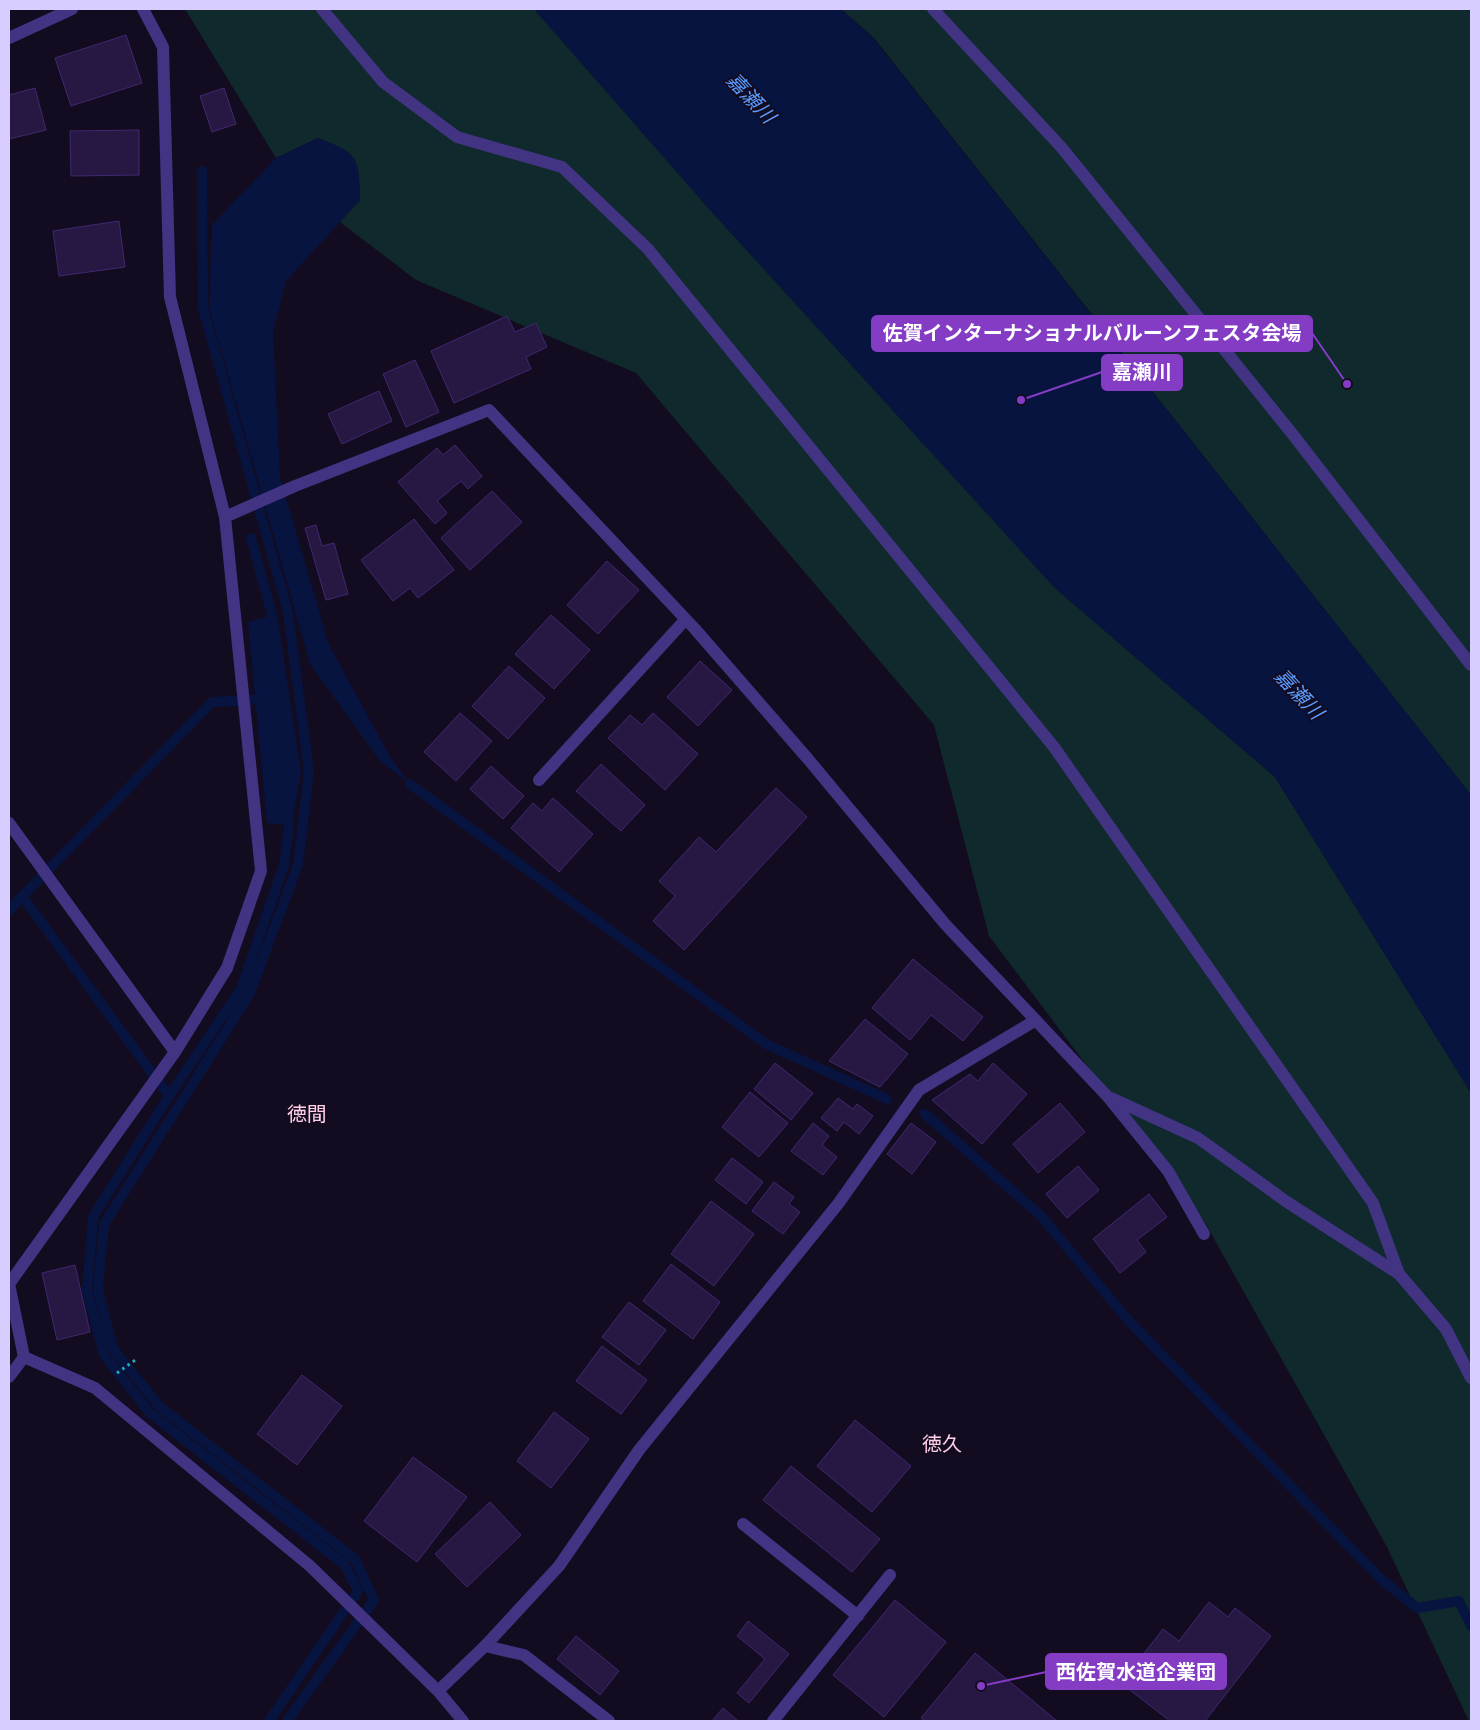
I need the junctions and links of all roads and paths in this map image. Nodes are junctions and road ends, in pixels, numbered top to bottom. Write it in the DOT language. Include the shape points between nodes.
graph roads {
  1 [pos="72,9"];
  2 [pos="143,9"];
  3 [pos="322,9"];
  4 [pos="933,9"];
  5 [pos="9,38"];
  6 [pos="225,517"];
  7 [pos="686,620"];
  8 [pos="1471,665"];
  9 [pos="539,780"];
  10 [pos="9,823"];
  11 [pos="1036,1020"];
  12 [pos="175,1052"];
  13 [pos="1108,1097"];
  14 [pos="1204,1234"];
  15 [pos="1399,1274"];
  16 [pos="24,1356"];
  17 [pos="9,1377"];
  18 [pos="1471,1378"];
  19 [pos="743,1524"];
  20 [pos="890,1575"];
  21 [pos="858,1616"];
  22 [pos="486,1646"];
  23 [pos="438,1691"];
  24 [pos="463,1721"];
  25 [pos="609,1721"];
  26 [pos="773,1721"];
  1 -- 5 [label="street"];
  2 -- 6 [label="street" via="163,47 170,298"];
  3 -- 15 [label="street" via="383,82 442,126 457,137 562,167 648,249 1054,747 1373,1203"];
  4 -- 8 [label="street" via="1062,148 1294,436"];
  6 -- 7 [label="street" via="489,410"];
  6 -- 12 [label="street" via="261,871 227,968"];
  7 -- 9 [label="street"];
  7 -- 11 [label="street" via="808,759 945,924"];
  10 -- 12 [label="street"];
  11 -- 13 [label="street"];
  11 -- 22 [label="street" via="919,1090 838,1204 640,1450 559,1566"];
  12 -- 16 [label="street" via="9,1284"];
  13 -- 14 [label="street" via="1168,1171"];
  13 -- 15 [label="street" via="1198,1138 1286,1202"];
  15 -- 18 [label="street" via="1446,1329"];
  16 -- 17 [label="street"];
  16 -- 23 [label="street" via="96,1388 310,1566"];
  19 -- 21 [label="street"];
  20 -- 21 [label="street"];
  21 -- 26 [label="street"];
  22 -- 23 [label="street"];
  22 -- 25 [label="street" via="524,1655"];
  23 -- 24 [label="street"];
}
